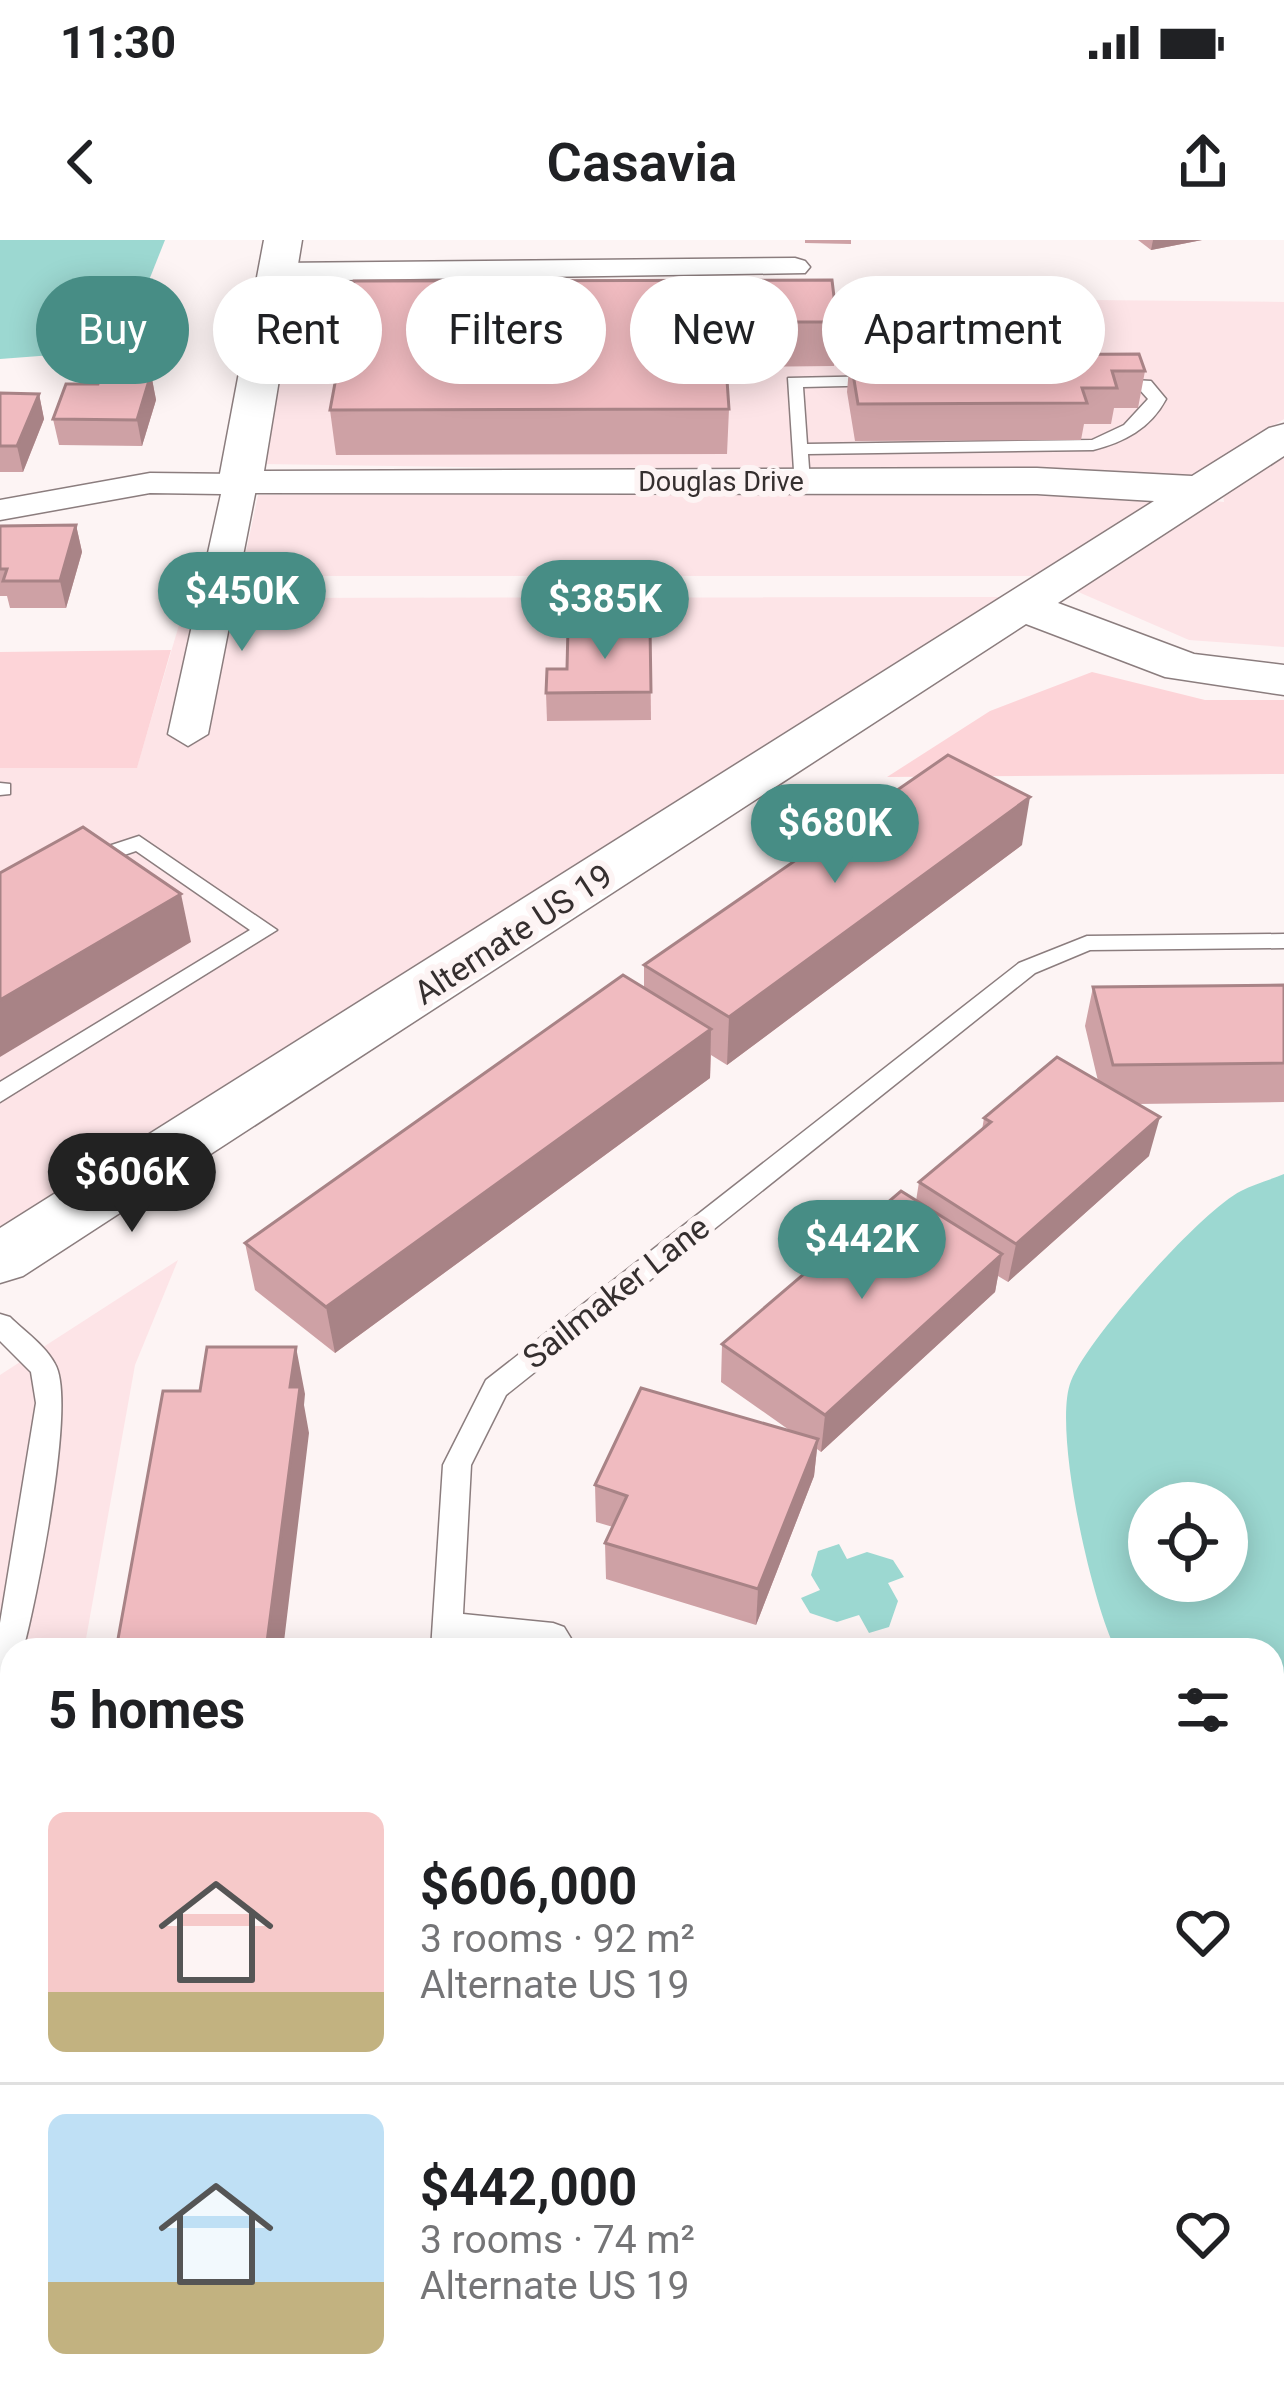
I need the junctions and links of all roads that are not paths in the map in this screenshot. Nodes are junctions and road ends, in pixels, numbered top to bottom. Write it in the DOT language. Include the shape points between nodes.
graph roads {
  1 [pos="280,256"];
  2 [pos="795,267"];
  3 [pos="822,382"];
  4 [pos="1105,384"];
  5 [pos="1284,437"];
  6 [pos="800,465"];
  7 [pos="240,484"];
  8 [pos="1203,490"];
  9 [pos="0,510"];
  10 [pos="1024,606"];
  11 [pos="1284,680"];
  12 [pos="188,734"];
  13 [pos="59,871"];
  14 [pos="1284,941"];
  15 [pos="0,1094"];
  16 [pos="0,1259"];
  17 [pos="0,1324"];
  18 [pos="447,1637"];
  19 [pos="11,1638"];
  20 [pos="554,1638"];
  1 -- 2 [label="street"];
  1 -- 7 [label="street"];
  3 -- 6 [label="lane" via="794,382"];
  4 -- 6 [label="lane" via="1145,386 1157,399 1153,411 1113,440"];
  5 -- 8 [label="street, Alternate US 19"];
  6 -- 7 [label="street, Douglas Drive"];
  6 -- 8 [label="street, Douglas Drive"];
  7 -- 9 [label="street" via="150,483"];
  7 -- 12 [label="street"];
  8 -- 10 [label="street, Alternate US 19"];
  10 -- 11 [label="street" via="1174,669"];
  10 -- 16 [label="street, Alternate US 19"];
  13 -- 15 [label="lane" via="139,843 266,930"];
  14 -- 18 [label="lane, Sailmaker Lane" via="1088,943 1027,968 496,1388 457,1465"];
  17 -- 19 [label="lane" via="44,1368 50,1402"];
  18 -- 20 [label="lane"];
}
